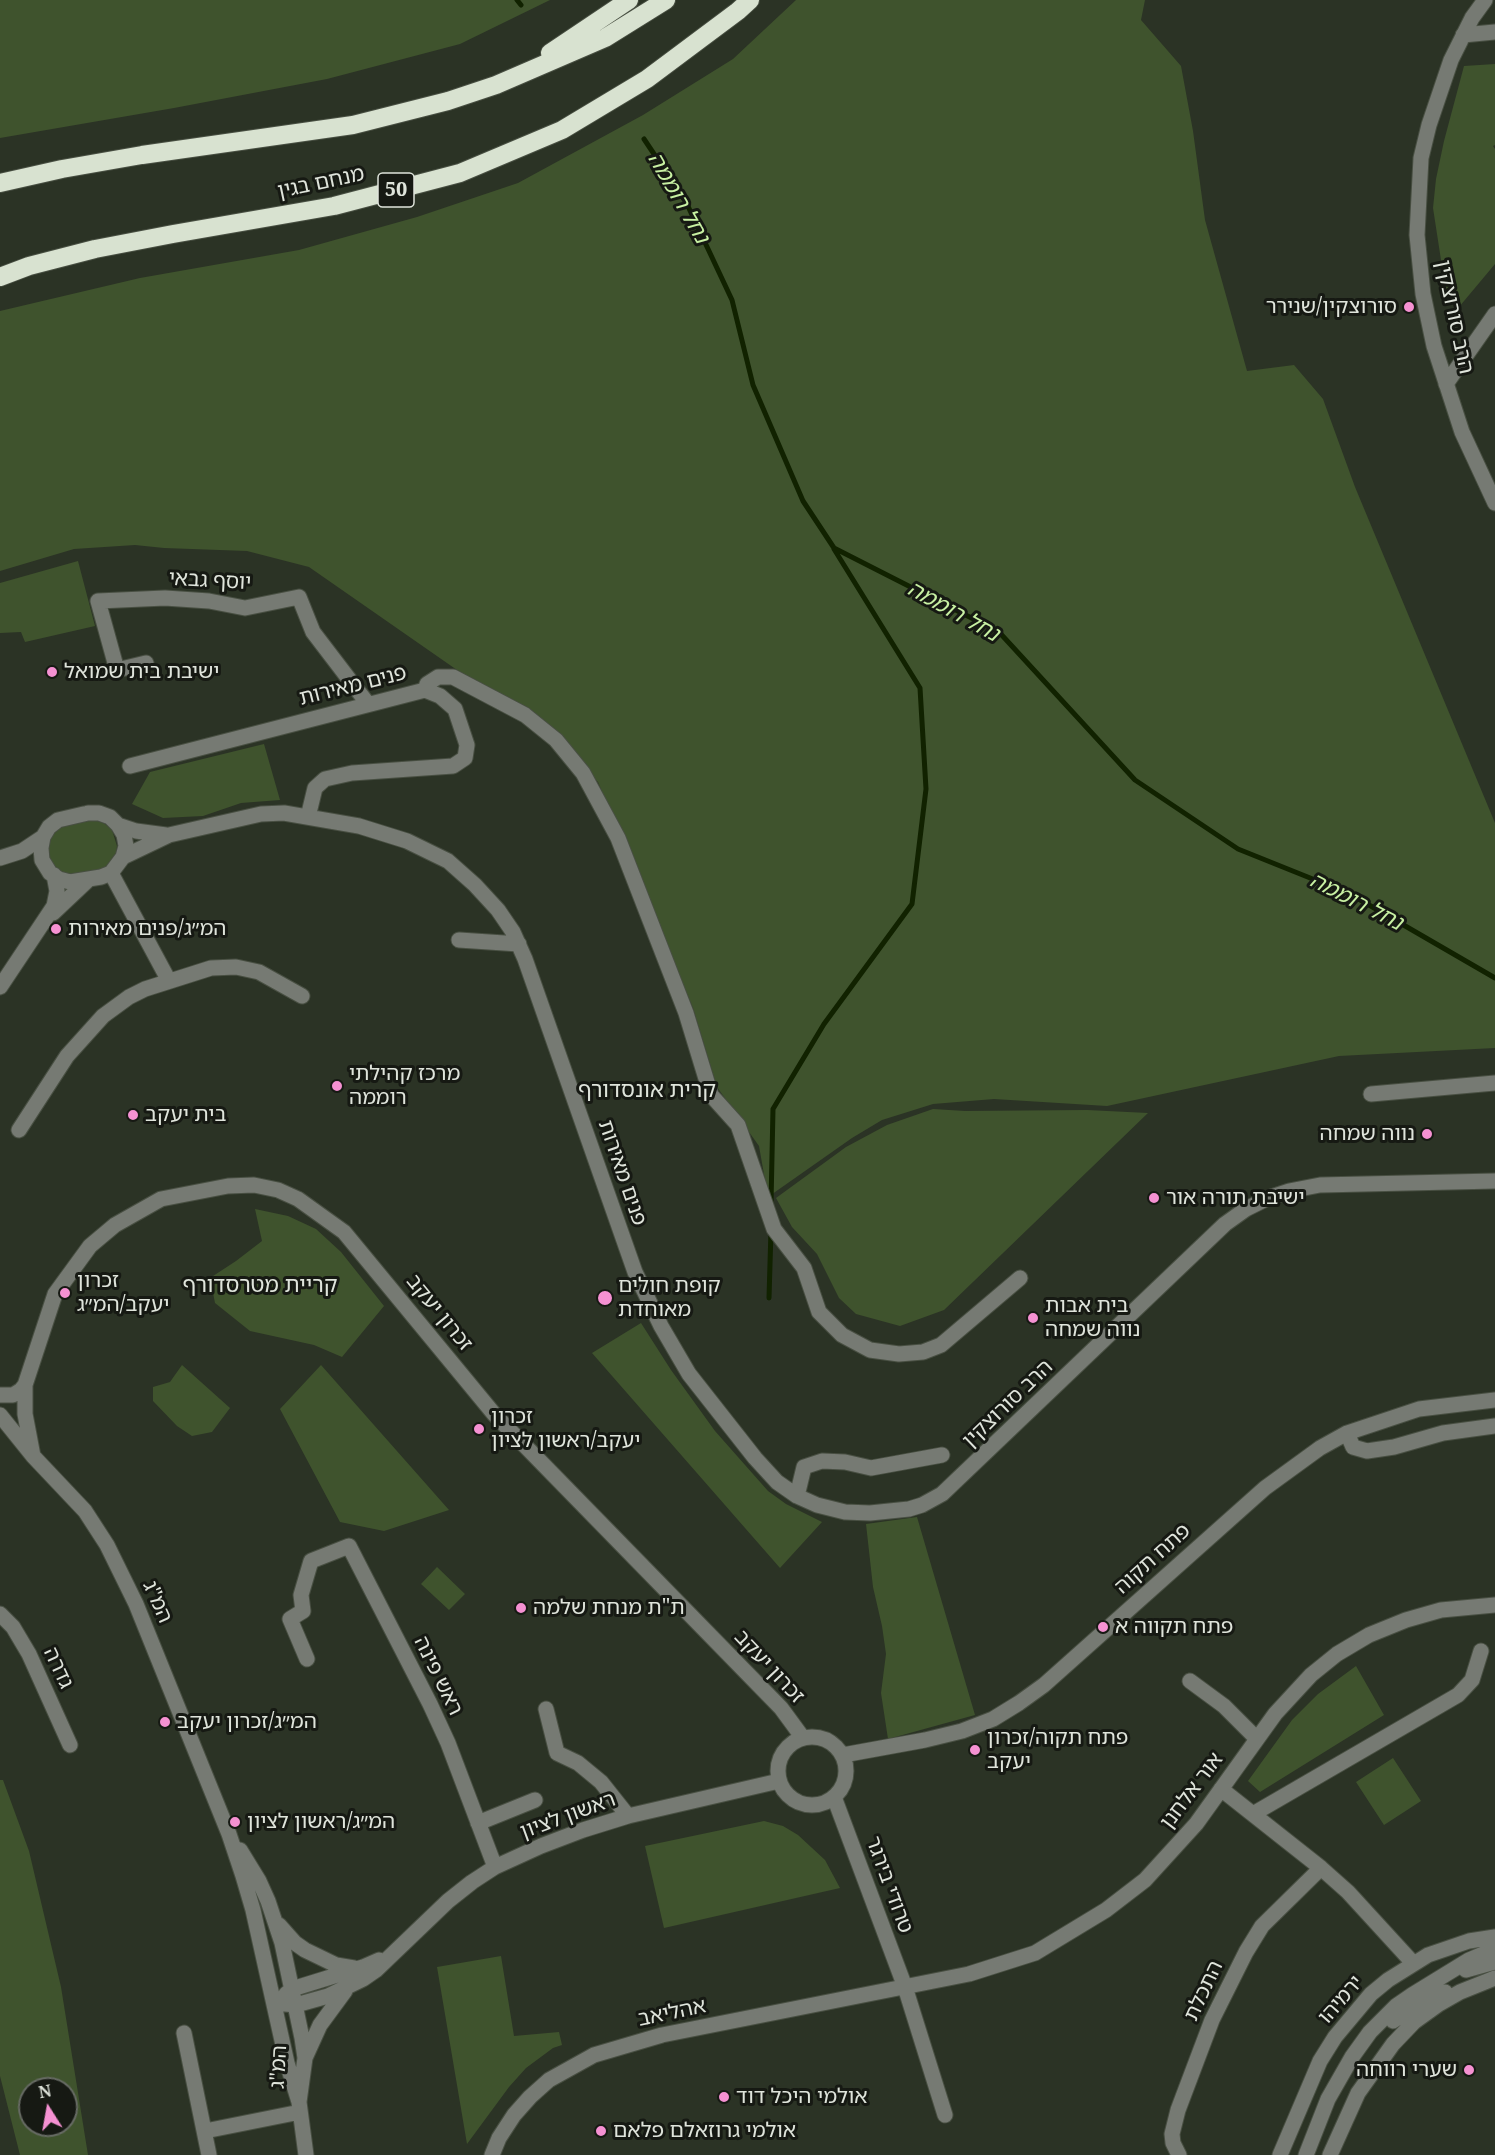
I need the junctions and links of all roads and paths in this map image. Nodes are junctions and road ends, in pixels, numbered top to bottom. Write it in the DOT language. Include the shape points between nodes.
graph roads {
  1 [pos="628,0"];
  2 [pos="666,0"];
  3 [pos="750,0"];
  4 [pos="1485,0"];
  5 [pos="1495,32"];
  6 [pos="1463,35"];
  7 [pos="496,85"];
  8 [pos="0,183"];
  9 [pos="0,277"];
  10 [pos="1495,314"];
  11 [pos="1446,384"];
  12 [pos="1495,503"];
  13 [pos="146,663"];
  14 [pos="425,690"];
  15 [pos="368,704"];
  16 [pos="130,766"];
  17 [pos="308,817"];
  18 [pos="118,825"];
  19 [pos="169,835"];
  20 [pos="43,837"];
  21 [pos="123,857"];
  22 [pos="1,858"];
  23 [pos="50,872"];
  24 [pos="111,873"];
  25 [pos="88,880"];
  26 [pos="42,924"];
  27 [pos="459,940"];
  28 [pos="519,944"];
  29 [pos="169,981"];
  30 [pos="0,987"];
  31 [pos="302,996"];
  32 [pos="1495,1083"];
  33 [pos="1371,1094"];
  34 [pos="19,1130"];
  35 [pos="1495,1181"];
  36 [pos="1020,1278"];
  37 [pos="25,1385"];
  38 [pos="0,1395"];
  39 [pos="1495,1400"];
  40 [pos="0,1414"];
  41 [pos="1495,1426"];
  42 [pos="1347,1433"];
  43 [pos="942,1455"];
  44 [pos="33,1456"];
  45 [pos="797,1496"];
  46 [pos="891,1512"];
  47 [pos="1495,1605"];
  48 [pos="0,1614"];
  49 [pos="1480,1652"];
  50 [pos="307,1659"];
  51 [pos="1190,1681"];
  52 [pos="546,1709"];
  53 [pos="803,1738"];
  54 [pos="1257,1739"];
  55 [pos="70,1745"];
  56 [pos="843,1755"];
  57 [pos="779,1781"];
  58 [pos="1221,1789"];
  59 [pos="834,1797"];
  60 [pos="535,1800"];
  61 [pos="1253,1814"];
  62 [pos="628,1816"];
  63 [pos="478,1823"];
  64 [pos="229,1834"];
  65 [pos="495,1867"];
  66 [pos="1321,1868"];
  67 [pos="276,1921"];
  68 [pos="1495,1937"];
  69 [pos="399,1948"];
  70 [pos="1495,1949"];
  71 [pos="1495,1962"];
  72 [pos="1413,1963"];
  73 [pos="363,1968"];
  74 [pos="1495,1978"];
  75 [pos="905,1988"];
  76 [pos="292,1989"];
  77 [pos="347,1989"];
  78 [pos="1412,1995"];
  79 [pos="274,2003"];
  80 [pos="296,2006"];
  81 [pos="184,2033"];
  82 [pos="305,2058"];
  83 [pos="1328,2099"];
  84 [pos="299,2107"];
  85 [pos="945,2115"];
  86 [pos="205,2131"];
  87 [pos="209,2155"];
  88 [pos="306,2155"];
  89 [pos="492,2155"];
  90 [pos="1179,2155"];
  91 [pos="1280,2155"];
  92 [pos="1306,2155"];
  93 [pos="1330,2155"];
  1 -- 7 [label="highway"];
  2 -- 7 [label="highway" via="605,38"];
  3 -- 9 [label="highway, מנחם בגין / 50" via="647,79 562,130 460,173 334,206 95,249"];
  4 -- 6 [label="street, הרב סורוצקין"];
  5 -- 6 [label="street"];
  6 -- 11 [label="street, הרב סורוצקין" via="1429,125 1421,158 1418,201 1423,294"];
  7 -- 8 [label="highway" via="353,125 142,155"];
  10 -- 11 [label="street"];
  11 -- 12 [label="street, הרב סורוצקין" via="1462,432"];
  13 -- 15 [label="street, יוסף גבאי" via="117,670 98,602 165,598 245,608 299,597 313,632"];
  14 -- 15 [label="street, פנים מאירות"];
  14 -- 17 [label="street, פנים מאירות" via="456,709 466,745 465,758 453,766 352,773 325,779 315,788"];
  14 -- 36 [label="street" via="438,676 453,677 525,715 556,740 583,773 618,838 686,1013 711,1095 738,1125 774,1229 804,1268 819,1312 842,1335 870,1350 923,1352 941,1345"];
  15 -- 16 [label="street, פנים מאירות"];
  17 -- 19 [label="street, פנים מאירות" via="261,813"];
  17 -- 28 [label="street, פנים מאירות" via="398,838 448,861 498,910"];
  18 -- 19 [label="street, פנים מאירות"];
  18 -- 20 [label="street" via="110,817 88,813 58,820"];
  18 -- 21 [label="street" via="126,846"];
  19 -- 21 [label="street, פנים מאירות"];
  20 -- 22 [label="street" via="22,851"];
  20 -- 23 [label="street" via="42,860"];
  21 -- 24 [label="street"];
  22 -- 23 [label="street" via="28,859"];
  23 -- 25 [label="street" via="70,882"];
  23 -- 26 [label="street" via="57,891 54,906"];
  24 -- 25 [label="street"];
  24 -- 29 [label="street"];
  25 -- 26 [label="street"];
  26 -- 30 [label="street"];
  27 -- 28 [label="street"];
  28 -- 45 [label="street, פנים מאירות" via="628,1254 661,1326 689,1374 754,1458"];
  29 -- 31 [label="street" via="211,968 236,967 259,972"];
  29 -- 34 [label="street" via="129,997 103,1016 67,1056"];
  32 -- 33 [label="street"];
  35 -- 46 [label="street, הרב סורוצקין" via="1320,1185 1289,1191 1246,1209 1225,1224 958,1482 922,1505"];
  37 -- 38 [label="street" via="14,1395"];
  37 -- 44 [label="street, זכרון יעקב" via="26,1424"];
  37 -- 53 [label="street, זכרון יעקב" via="55,1294 90,1246 116,1225 161,1199 228,1186 254,1185 298,1199 344,1232 494,1413 781,1708"];
  39 -- 42 [label="street, פתח תקוה" via="1419,1409"];
  40 -- 44 [label="street, המ\"ג"];
  41 -- 42 [label="street" via="1443,1433 1367,1451 1353,1447"];
  42 -- 56 [label="street, פתח תקוה" via="1265,1488 1019,1704 968,1729"];
  43 -- 45 [label="street" via="871,1468 822,1461 804,1467"];
  44 -- 64 [label="street, המ\"ג" via="85,1511 107,1545 136,1604"];
  45 -- 46 [label="street, פנים מאירות" via="845,1512"];
  47 -- 54 [label="street, אור אלחנן" via="1441,1610 1369,1635 1336,1654 1311,1675"];
  48 -- 55 [label="street, גדרה" via="29,1654"];
  49 -- 61 [label="street" via="1472,1680 1458,1695"];
  50 -- 63 [label="street, ראש פינה" via="290,1619 303,1611 301,1595 311,1562 349,1546 430,1704"];
  51 -- 54 [label="street"];
  52 -- 62 [label="street" via="557,1753 578,1763 601,1782"];
  53 -- 56 [label="street" via="826,1740"];
  53 -- 57 [label="street" via="785,1750 780,1760"];
  54 -- 58 [label="street, אור אלחנן"];
  56 -- 59 [label="street" via="846,1778"];
  57 -- 59 [label="street" via="784,1791 802,1804 824,1803"];
  57 -- 62 [label="street, ראשון לציון"];
  58 -- 61 [label="street"];
  58 -- 75 [label="street, אור אלחנן" via="1196,1824 1145,1880 1066,1936 1035,1953 992,1967"];
  59 -- 75 [label="street, טרודי בירגר"];
  60 -- 63 [label="street"];
  61 -- 66 [label="street"];
  62 -- 65 [label="street, ראשון לציון" via="583,1830"];
  63 -- 65 [label="street, ראש פינה"];
  64 -- 67 [label="street, המ\"ג" via="259,1881"];
  64 -- 79 [label="street, המ\"ג" via="253,1910"];
  65 -- 69 [label="street, ראשון לציון" via="447,1901"];
  66 -- 72 [label="street"];
  66 -- 90 [label="street, התכלת" via="1262,1926 1216,2012 1178,2110 1172,2134"];
  67 -- 73 [label="street" via="295,1943 316,1957 347,1968"];
  67 -- 76 [label="street, המ\"ג"];
  68 -- 72 [label="street, ירמיהו" via="1445,1948"];
  69 -- 73 [label="street, ראשון לציון"];
  69 -- 77 [label="street, ראשון לציון" via="376,1970"];
  70 -- 78 [label="street"];
  71 -- 78 [label="street" via="1461,1971"];
  72 -- 91 [label="street, ירמיהו" via="1371,1994 1335,2037 1305,2093"];
  73 -- 76 [label="street, ראשון לציון"];
  74 -- 83 [label="street" via="1447,1991 1401,2014 1359,2052"];
  74 -- 93 [label="street" via="1439,2004 1393,2044 1358,2093"];
  75 -- 85 [label="street, טרודי בירגר"];
  75 -- 89 [label="street, אהליאב" via="662,2035 594,2055 549,2080 530,2097 514,2115"];
  76 -- 79 [label="street, ראשון לציון"];
  76 -- 80 [label="street, המ\"ג"];
  77 -- 80 [label="street, ראשון לציון"];
  77 -- 82 [label="street" via="320,2025"];
  78 -- 83 [label="street" via="1365,2038"];
  79 -- 80 [label="street, ראשון לציון"];
  79 -- 84 [label="street, המ\"ג"];
  80 -- 82 [label="street, המ\"ג"];
  81 -- 86 [label="street"];
  82 -- 84 [label="street, המ\"ג"];
  83 -- 92 [label="street"];
  84 -- 86 [label="street"];
  84 -- 88 [label="street, המ\"ג"];
  86 -- 87 [label="street"];
}
